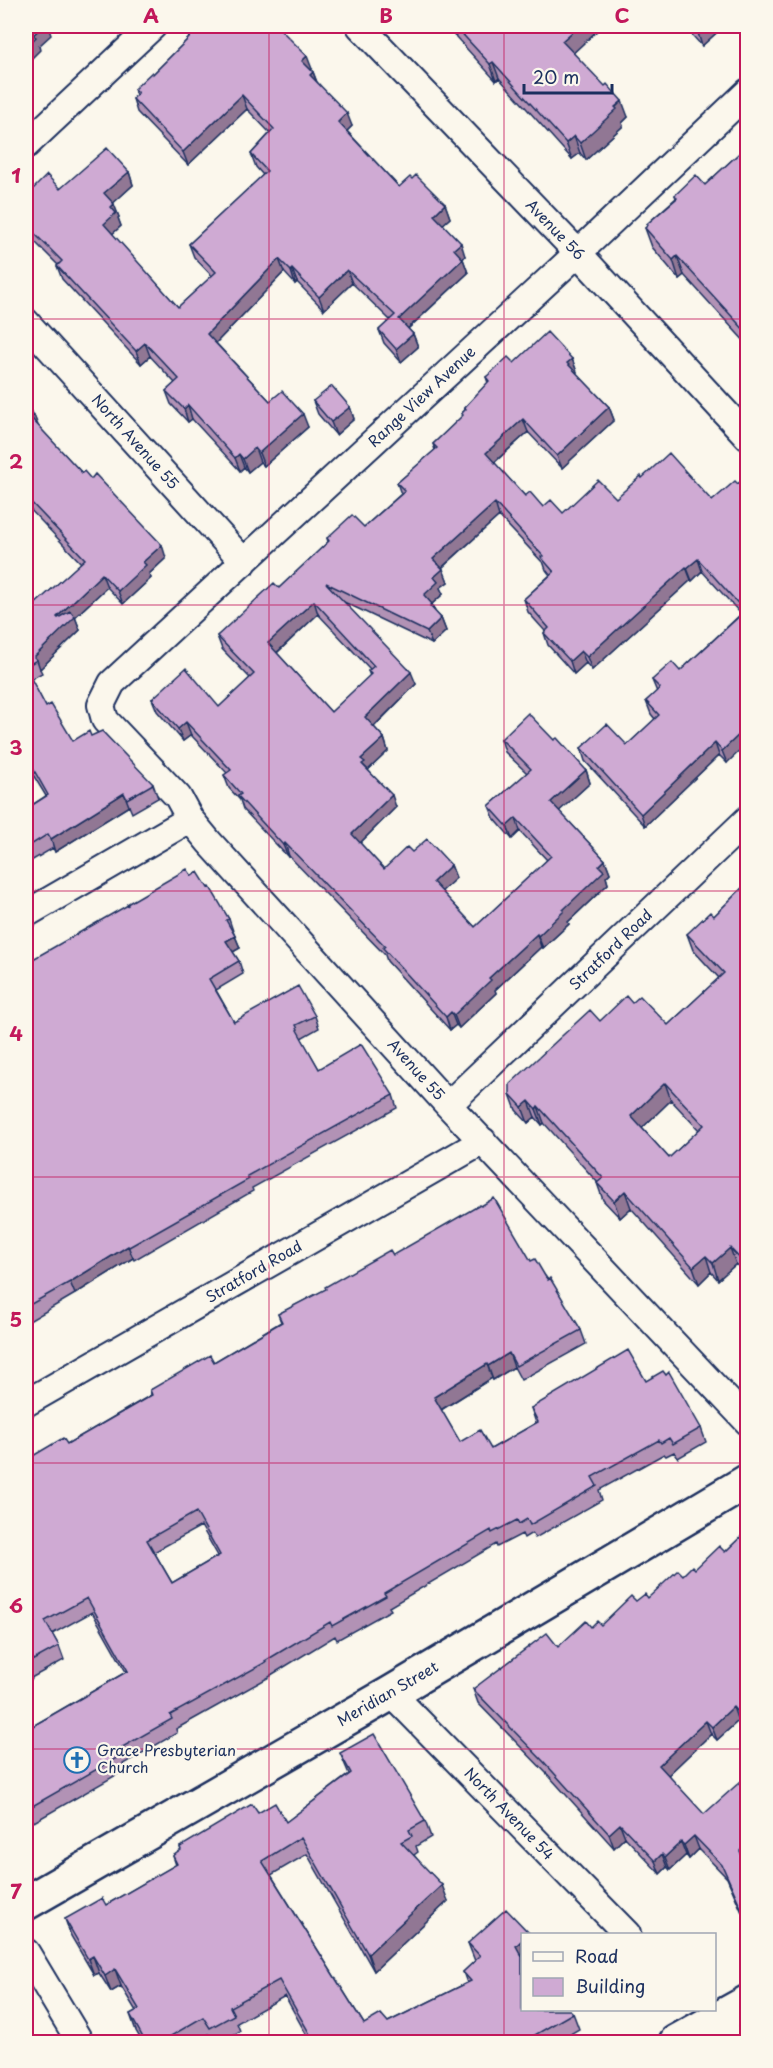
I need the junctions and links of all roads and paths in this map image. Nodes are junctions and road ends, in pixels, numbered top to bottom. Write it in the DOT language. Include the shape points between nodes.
graph roads {
  1 [pos="153,26"];
  2 [pos="360,26"];
  3 [pos="747,92"];
  4 [pos="26,145"];
  5 [pos="578,253"];
  6 [pos="26,322"];
  7 [pos="747,437"];
  8 [pos="244,562"];
  9 [pos="101,705"];
  10 [pos="190,819"];
  11 [pos="747,819"];
  12 [pos="26,915"];
  13 [pos="448,1105"];
  14 [pos="483,1142"];
  15 [pos="26,1404"];
  16 [pos="747,1422"];
  17 [pos="747,1481"];
  18 [pos="390,1693"];
  19 [pos="26,1903"];
  20 [pos="625,1933"];
  21 [pos="26,1952"];
  22 [pos="747,2002"];
  23 [pos="714,2025"];
  24 [pos="80,2043"];
  25 [pos="676,2043"];
  1 -- 4 [label="street"];
  2 -- 5 [label="street, Avenue 56"];
  3 -- 5 [label="street, Range View Avenue"];
  5 -- 7 [label="street, Avenue 56"];
  5 -- 8 [label="street, Range View Avenue"];
  6 -- 8 [label="street, North Avenue 55"];
  8 -- 9 [label="street, Range View Avenue" via="112,683"];
  9 -- 10 [label="street, Avenue 55" via="105,720 177,797"];
  10 -- 12 [label="street"];
  10 -- 13 [label="street, Avenue 55"];
  11 -- 13 [label="street, Stratford Road"];
  13 -- 14 [label="street, Avenue 55"];
  14 -- 15 [label="street, Stratford Road"];
  14 -- 16 [label="street, Avenue 55"];
  17 -- 18 [label="street, Meridian Street"];
  18 -- 19 [label="street, Meridian Street"];
  18 -- 20 [label="street, North Avenue 54"];
  21 -- 24 [label="street"];
  22 -- 23 [label="street"];
  23 -- 25 [label="street"];
}
